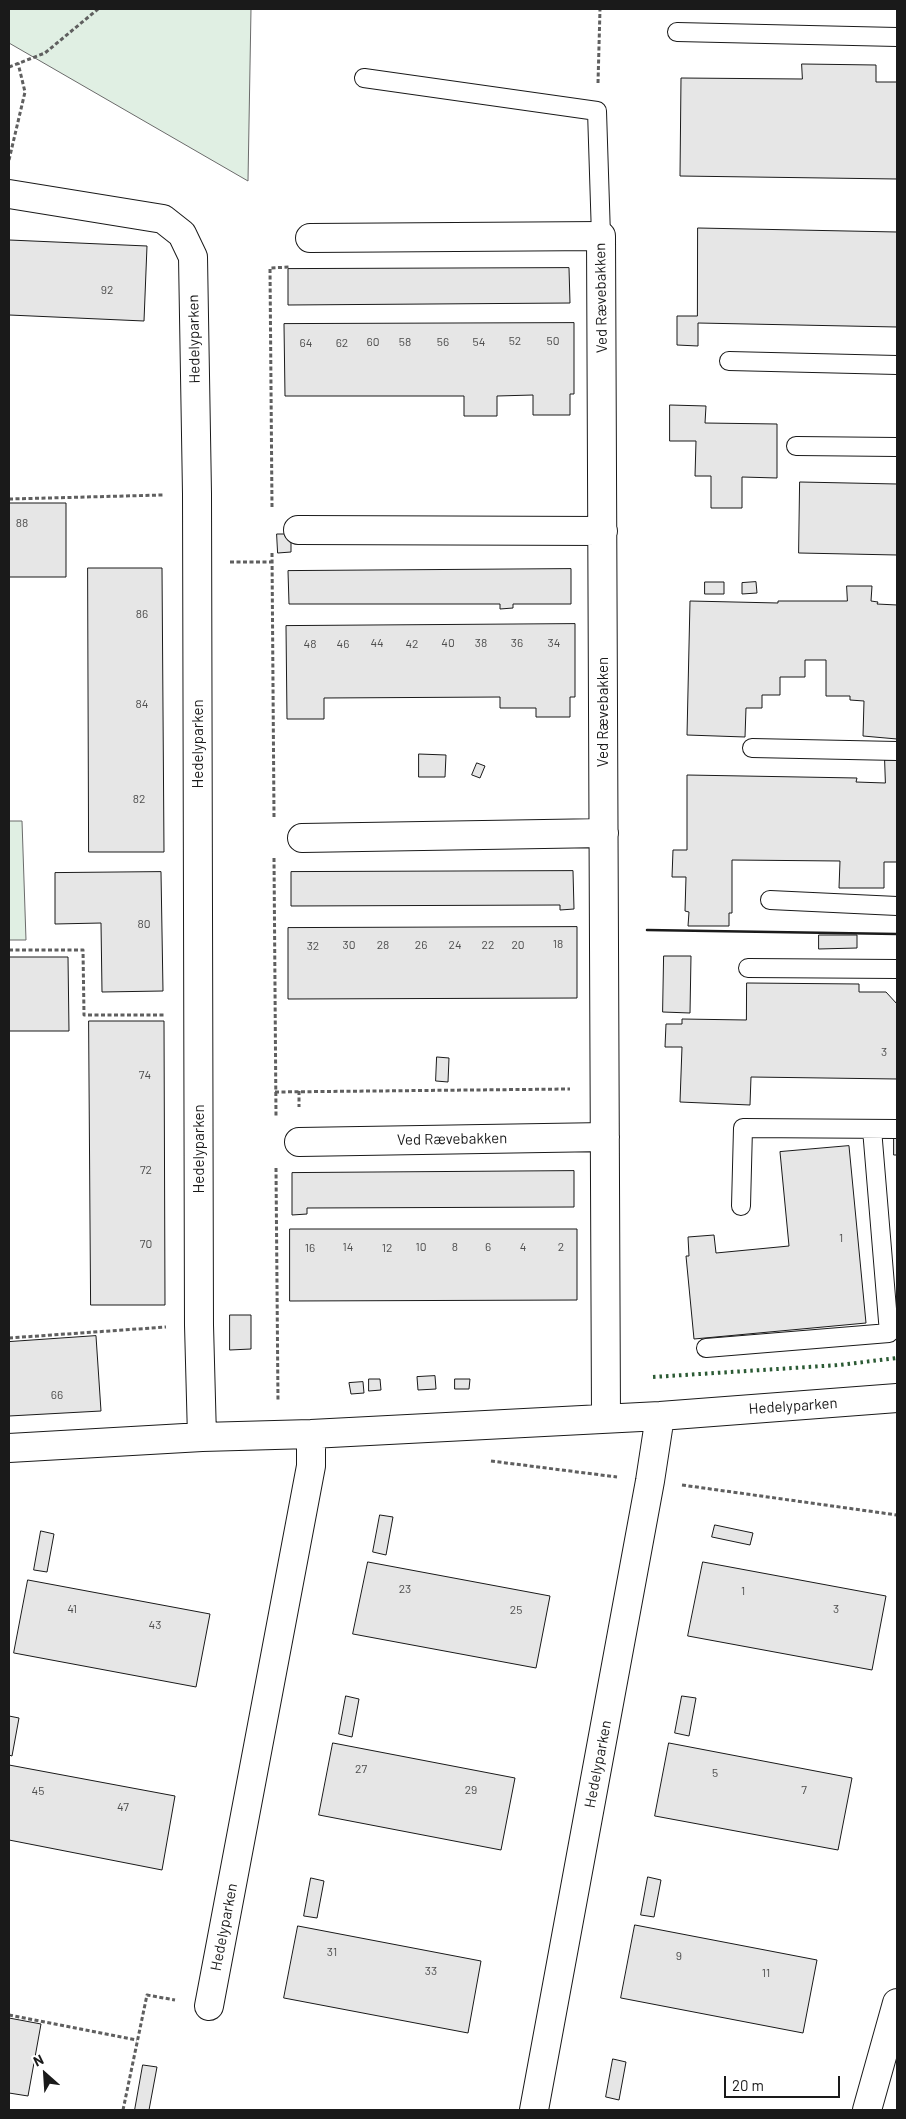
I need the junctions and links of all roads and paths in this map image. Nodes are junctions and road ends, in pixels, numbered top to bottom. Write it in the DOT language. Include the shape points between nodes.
graph roads {
  1 [pos="98,9"];
  2 [pos="600,9"];
  3 [pos="677,32"];
  4 [pos="897,37"];
  5 [pos="18,63"];
  6 [pos="9,67"];
  7 [pos="364,78"];
  8 [pos="597,111"];
  9 [pos="9,163"];
  10 [pos="9,194"];
  11 [pos="601,236"];
  12 [pos="310,238"];
  13 [pos="729,360"];
  14 [pos="897,365"];
  15 [pos="796,446"];
  16 [pos="897,447"];
  17 [pos="197,494"];
  18 [pos="9,499"];
  19 [pos="298,530"];
  20 [pos="603,531"];
  21 [pos="197,562"];
  22 [pos="272,562"];
  23 [pos="752,748"];
  24 [pos="897,752"];
  25 [pos="604,833"];
  26 [pos="302,838"];
  27 [pos="770,900"];
  28 [pos="897,906"];
  29 [pos="9,950"];
  30 [pos="748,968"];
  31 [pos="897,969"];
  32 [pos="198,1015"];
  33 [pos="605,1089"];
  34 [pos="276,1092"];
  35 [pos="872,1129"];
  36 [pos="897,1129"];
  37 [pos="605,1137"];
  38 [pos="299,1142"];
  39 [pos="740,1206"];
  40 [pos="891,1278"];
  41 [pos="199,1325"];
  42 [pos="9,1338"];
  43 [pos="706,1348"];
  44 [pos="897,1398"];
  45 [pos="660,1416"];
  46 [pos="606,1418"];
  47 [pos="311,1434"];
  48 [pos="202,1437"];
  49 [pos="9,1448"];
  50 [pos="487,1461"];
  51 [pos="650,1481"];
  52 [pos="897,1515"];
  53 [pos="897,2003"];
  54 [pos="209,2006"];
  55 [pos="9,2015"];
  56 [pos="137,2040"];
  57 [pos="123,2110"];
  58 [pos="534,2110"];
  59 [pos="867,2110"];
  1 -- 5 [label="path" via="45,53"];
  2 -- 8 [label="path"];
  3 -- 4 [label="lane"];
  5 -- 6 [label="path"];
  5 -- 9 [label="path" via="25,92"];
  7 -- 8 [label="lane"];
  8 -- 11 [label="lane"];
  10 -- 17 [label="street, Hedelyparken" via="163,219 182,234 193,257"];
  11 -- 12 [label="street, Ved Rævebakken"];
  11 -- 20 [label="street, Ved Rævebakken"];
  13 -- 14 [label="lane"];
  15 -- 16 [label="lane"];
  17 -- 18 [label="path"];
  17 -- 21 [label="street, Hedelyparken"];
  19 -- 20 [label="street"];
  20 -- 25 [label="street, Ved Rævebakken"];
  21 -- 22 [label="path"];
  21 -- 32 [label="street, Hedelyparken"];
  23 -- 24 [label="lane"];
  25 -- 26 [label="street"];
  25 -- 33 [label="street, Ved Rævebakken"];
  27 -- 28 [label="lane"];
  29 -- 32 [label="path" via="83,950 84,1015"];
  30 -- 31 [label="lane"];
  32 -- 41 [label="street, Hedelyparken"];
  33 -- 34 [label="path"];
  33 -- 37 [label="street, Ved Rævebakken"];
  35 -- 36 [label="lane"];
  35 -- 39 [label="lane" via="743,1128"];
  35 -- 40 [label="lane"];
  37 -- 38 [label="street, Ved Rævebakken"];
  37 -- 46 [label="street, Ved Rævebakken"];
  40 -- 43 [label="lane" via="889,1333"];
  41 -- 42 [label="path"];
  41 -- 48 [label="street, Hedelyparken"];
  44 -- 45 [label="street, Hedelyparken"];
  45 -- 46 [label="street, Hedelyparken"];
  45 -- 51 [label="street, Hedelyparken"];
  46 -- 47 [label="street, Hedelyparken"];
  47 -- 48 [label="street, Hedelyparken"];
  47 -- 54 [label="street, Hedelyparken" via="311,1466"];
  48 -- 49 [label="street, Hedelyparken"];
  50 -- 51 [label="path"];
  51 -- 52 [label="path"];
  51 -- 58 [label="street, Hedelyparken"];
  53 -- 59 [label="street"];
  54 -- 56 [label="path" via="147,1995"];
  55 -- 56 [label="path"];
  56 -- 57 [label="path"];
}
